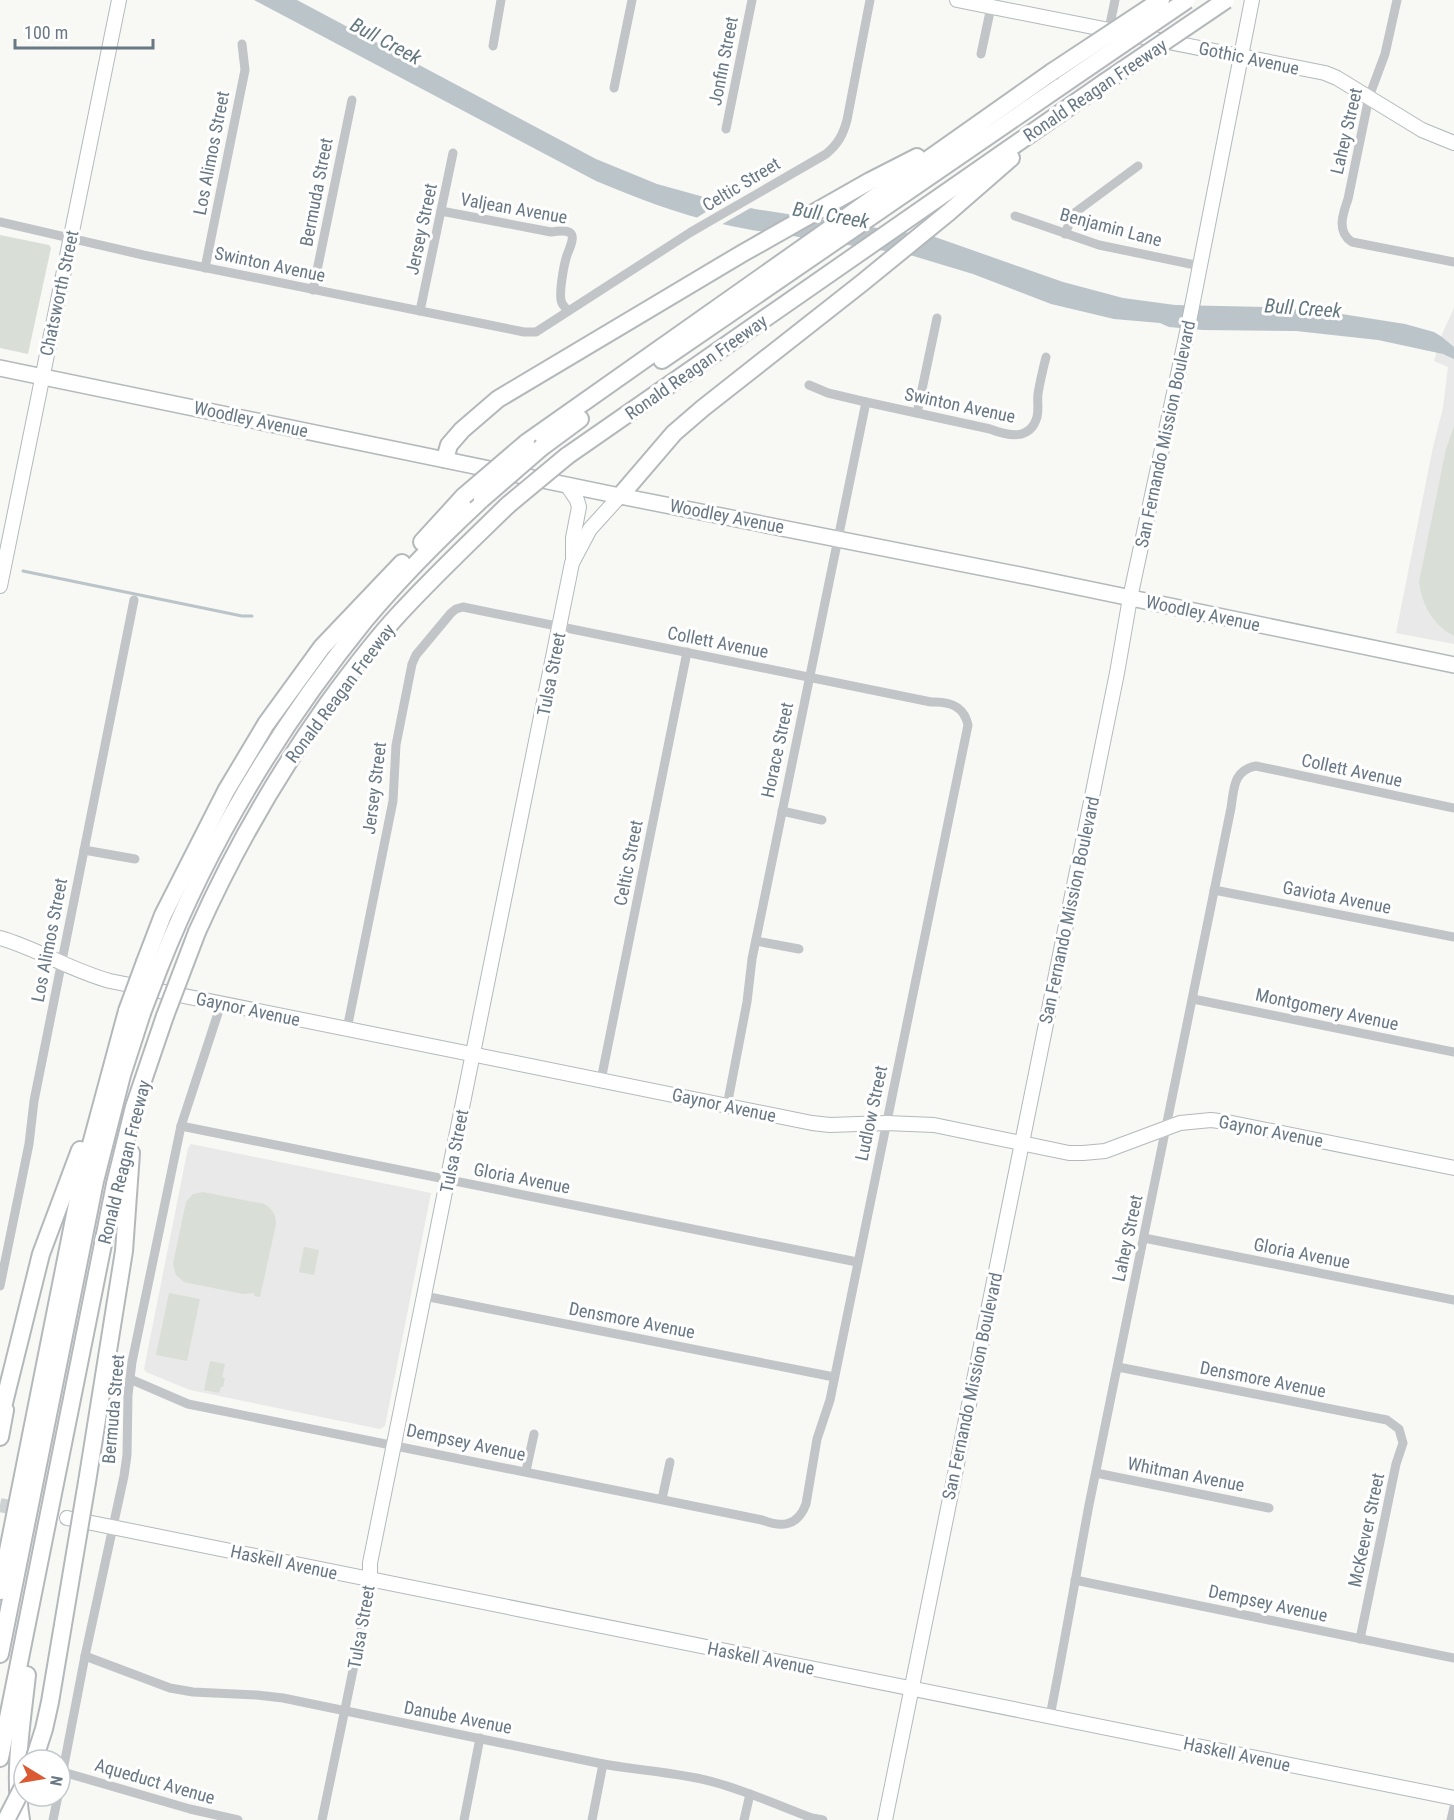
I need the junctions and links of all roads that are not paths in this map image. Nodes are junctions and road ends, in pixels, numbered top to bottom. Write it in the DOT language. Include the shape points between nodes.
graph roads {
  1 [pos="120,0"];
  2 [pos="501,0"];
  3 [pos="632,0"];
  4 [pos="752,0"];
  5 [pos="870,0"];
  6 [pos="957,0"];
  7 [pos="1115,0"];
  8 [pos="1161,0"];
  9 [pos="1187,0"];
  10 [pos="1226,0"];
  11 [pos="1252,0"];
  12 [pos="1396,0"];
  13 [pos="991,7"];
  14 [pos="1109,29"];
  15 [pos="242,44"];
  16 [pos="493,46"];
  17 [pos="981,54"];
  18 [pos="1242,56"];
  19 [pos="614,88"];
  20 [pos="1368,97"];
  21 [pos="352,100"];
  22 [pos="1068,108"];
  23 [pos="726,129"];
  24 [pos="969,131"];
  25 [pos="1454,143"];
  26 [pos="453,153"];
  27 [pos="1138,166"];
  28 [pos="441,211"];
  29 [pos="1015,216"];
  30 [pos="0,222"];
  31 [pos="1065,234"];
  32 [pos="70,239"];
  33 [pos="1454,262"];
  34 [pos="1200,266"];
  35 [pos="205,268"];
  36 [pos="785,268"];
  37 [pos="313,290"];
  38 [pos="420,311"];
  39 [pos="568,311"];
  40 [pos="937,318"];
  41 [pos="536,332"];
  42 [pos="1046,357"];
  43 [pos="0,368"];
  44 [pos="42,377"];
  45 [pos="809,385"];
  46 [pos="866,402"];
  47 [pos="917,413"];
  48 [pos="534,445"];
  49 [pos="445,459"];
  50 [pos="567,485"];
  51 [pos="620,496"];
  52 [pos="838,539"];
  53 [pos="572,563"];
  54 [pos="0,586"];
  55 [pos="1130,598"];
  56 [pos="134,600"];
  57 [pos="464,607"];
  58 [pos="560,627"];
  59 [pos="687,652"];
  60 [pos="1454,665"];
  61 [pos="809,677"];
  62 [pos="963,711"];
  63 [pos="1244,770"];
  64 [pos="1454,808"];
  65 [pos="782,811"];
  66 [pos="822,820"];
  67 [pos="84,849"];
  68 [pos="135,859"];
  69 [pos="1214,890"];
  70 [pos="0,938"];
  71 [pos="1454,938"];
  72 [pos="756,940"];
  73 [pos="799,949"];
  74 [pos="61,964"];
  75 [pos="153,964"];
  76 [pos="1192,999"];
  77 [pos="221,1004"];
  78 [pos="134,1012"];
  79 [pos="347,1029"];
  80 [pos="1454,1052"];
  81 [pos="473,1055"];
  82 [pos="115,1057"];
  83 [pos="601,1080"];
  84 [pos="726,1106"];
  85 [pos="134,1107"];
  86 [pos="886,1123"];
  87 [pos="181,1126"];
  88 [pos="1166,1128"];
  89 [pos="1021,1143"];
  90 [pos="1454,1168"];
  91 [pos="448,1180"];
  92 [pos="1144,1238"];
  93 [pos="857,1262"];
  94 [pos="0,1286"];
  95 [pos="424,1296"];
  96 [pos="1454,1300"];
  97 [pos="1118,1367"];
  98 [pos="834,1377"];
  99 [pos="130,1379"];
  100 [pos="10,1380"];
  101 [pos="0,1419"];
  102 [pos="1399,1429"];
  103 [pos="534,1434"];
  104 [pos="0,1437"];
  105 [pos="395,1445"];
  106 [pos="670,1462"];
  107 [pos="526,1472"];
  108 [pos="1096,1473"];
  109 [pos="662,1499"];
  110 [pos="1269,1508"];
  111 [pos="67,1518"];
  112 [pos="796,1520"];
  113 [pos="114,1527"];
  114 [pos="370,1579"];
  115 [pos="1075,1580"];
  116 [pos="35,1588"];
  117 [pos="0,1591"];
  118 [pos="1360,1639"];
  119 [pos="0,1654"];
  120 [pos="85,1656"];
  121 [pos="1454,1658"];
  122 [pos="911,1688"];
  123 [pos="345,1711"];
  124 [pos="1050,1716"];
  125 [pos="480,1738"];
  126 [pos="38,1748"];
  127 [pos="68,1748"];
  128 [pos="0,1758"];
  129 [pos="603,1764"];
  130 [pos="72,1775"];
  131 [pos="750,1794"];
  132 [pos="1454,1798"];
  133 [pos="1454,1807"];
  134 [pos="21,1820"];
  135 [pos="238,1820"];
  136 [pos="322,1820"];
  137 [pos="464,1820"];
  138 [pos="592,1820"];
  139 [pos="744,1820"];
  140 [pos="822,1820"];
  141 [pos="885,1820"];
  142 [pos="1451,1820"];
  1 -- 32 [label="main road, Chatsworth Street"];
  2 -- 16 [label="street"];
  3 -- 19 [label="street"];
  4 -- 23 [label="street, Jonfin Street"];
  5 -- 39 [label="street, Celtic Street" via="842,138 826,154"];
  6 -- 13 [label="main road, Gothic Avenue"];
  7 -- 14 [label="street"];
  8 -- 24 [label="highway, Ronald Reagan Freeway, bridge"];
  9 -- 36 [label="highway, bridge" via="904,194"];
  10 -- 22 [label="highway, Ronald Reagan Freeway, bridge"];
  11 -- 18 [label="main road, San Fernando Mission Boulevard"];
  12 -- 20 [label="street, Lahey Street" via="1385,54"];
  13 -- 14 [label="main road, Gothic Avenue"];
  13 -- 17 [label="street"];
  14 -- 18 [label="main road, Gothic Avenue"];
  15 -- 35 [label="street, Los Alimos Street" via="245,70"];
  18 -- 20 [label="main road, Gothic Avenue" via="1325,73"];
  18 -- 34 [label="main road, San Fernando Mission Boulevard"];
  20 -- 25 [label="main road, Gothic Avenue" via="1422,130"];
  20 -- 33 [label="street, Lahey Street" via="1343,213 1344,235 1364,245"];
  21 -- 37 [label="street, Bermuda Street"];
  22 -- 51 [label="highway" via="949,212 674,433"];
  22 -- 85 [label="highway, Ronald Reagan Freeway, bridge" via="567,456 508,505 398,615 344,682 256,813 197,932"];
  24 -- 36 [label="highway, Ronald Reagan Freeway"];
  24 -- 49 [label="highway" via="743,253 498,399 462,430 449,445"];
  26 -- 28 [label="street, Jersey Street"];
  27 -- 31 [label="street" via="1073,214"];
  28 -- 38 [label="street, Jersey Street"];
  28 -- 39 [label="street, Valjean Avenue" via="569,232 573,241 560,294"];
  29 -- 31 [label="street, Benjamin Lane"];
  30 -- 32 [label="street, Swinton Avenue"];
  31 -- 34 [label="street, Benjamin Lane"];
  32 -- 35 [label="street, Swinton Avenue"];
  32 -- 44 [label="main road, Chatsworth Street"];
  34 -- 55 [label="main road, San Fernando Mission Boulevard"];
  35 -- 37 [label="street, Swinton Avenue"];
  36 -- 48 [label="highway, Ronald Reagan Freeway"];
  37 -- 38 [label="street, Swinton Avenue"];
  38 -- 41 [label="street, Swinton Avenue"];
  39 -- 41 [label="street, Celtic Street"];
  40 -- 47 [label="street"];
  42 -- 47 [label="street, Swinton Avenue" via="1036,419 1025,433 1008,435"];
  43 -- 44 [label="main road, Woodley Avenue"];
  44 -- 49 [label="main road, Woodley Avenue"];
  44 -- 54 [label="main road, Chatsworth Street"];
  45 -- 46 [label="street, Swinton Avenue"];
  46 -- 47 [label="street, Swinton Avenue"];
  46 -- 52 [label="street, Horace Street"];
  48 -- 75 [label="highway, bridge" via="434,545 327,669 256,772 227,822 172,937"];
  48 -- 75 [label="highway, Ronald Reagan Freeway, bridge" via="464,496 322,647 266,724 226,791 163,915"];
  49 -- 50 [label="main road, Woodley Avenue"];
  50 -- 51 [label="main road, Woodley Avenue"];
  50 -- 53 [label="main road" via="579,507"];
  51 -- 52 [label="main road, Woodley Avenue"];
  51 -- 53 [label="main road, Tulsa Street" via="590,529"];
  52 -- 55 [label="main road, Woodley Avenue"];
  52 -- 61 [label="street, Horace Street"];
  53 -- 58 [label="main road, Tulsa Street"];
  55 -- 60 [label="main road, Woodley Avenue"];
  55 -- 89 [label="main road, San Fernando Mission Boulevard"];
  56 -- 67 [label="street, Los Alimos Street"];
  57 -- 58 [label="street, Collett Avenue"];
  57 -- 79 [label="street, Jersey Street" via="451,612 412,664 396,745 393,801"];
  58 -- 59 [label="street, Collett Avenue"];
  58 -- 81 [label="main road, Tulsa Street"];
  59 -- 61 [label="street, Collett Avenue"];
  59 -- 83 [label="street, Celtic Street"];
  61 -- 62 [label="street, Collett Avenue" via="942,701"];
  61 -- 65 [label="street, Horace Street"];
  62 -- 86 [label="street, Ludlow Street" via="968,725"];
  63 -- 64 [label="street, Collett Avenue" via="1261,767"];
  63 -- 69 [label="street, Lahey Street" via="1235,781"];
  65 -- 66 [label="street"];
  65 -- 72 [label="street, Horace Street"];
  67 -- 68 [label="street"];
  67 -- 74 [label="street, Los Alimos Street"];
  69 -- 71 [label="street, Gaviota Avenue"];
  69 -- 76 [label="street, Lahey Street"];
  70 -- 74 [label="main road, Gaynor Avenue"];
  72 -- 73 [label="street"];
  72 -- 84 [label="street, Horace Street"];
  74 -- 77 [label="main road, Gaynor Avenue" via="91,976"];
  74 -- 94 [label="street, Los Alimos Street"];
  75 -- 78 [label="highway, Ronald Reagan Freeway, bridge"];
  76 -- 80 [label="street, Montgomery Avenue"];
  76 -- 88 [label="street, Lahey Street"];
  77 -- 79 [label="main road, Gaynor Avenue"];
  77 -- 87 [label="street, Bermuda Street"];
  78 -- 82 [label="highway, Ronald Reagan Freeway"];
  78 -- 119 [label="highway" via="95,1181"];
  79 -- 81 [label="main road, Gaynor Avenue"];
  81 -- 83 [label="main road, Gaynor Avenue"];
  81 -- 91 [label="main road, Tulsa Street"];
  82 -- 100 [label="highway" via="41,1254"];
  82 -- 117 [label="highway, Ronald Reagan Freeway" via="83,1174"];
  83 -- 84 [label="main road, Gaynor Avenue"];
  84 -- 86 [label="main road, Gaynor Avenue" via="830,1125"];
  85 -- 116 [label="highway, Ronald Reagan Freeway" via="115,1184"];
  85 -- 126 [label="highway, bridge" via="124,1251 50,1702"];
  86 -- 89 [label="main road, Gaynor Avenue" via="934,1125"];
  86 -- 93 [label="street, Ludlow Street"];
  87 -- 91 [label="street, Gloria Avenue"];
  87 -- 99 [label="street, Bermuda Street"];
  88 -- 89 [label="main road, Gaynor Avenue" via="1094,1152 1069,1153"];
  88 -- 90 [label="main road, Gaynor Avenue" via="1196,1121 1227,1122"];
  88 -- 92 [label="street, Lahey Street"];
  89 -- 122 [label="main road, San Fernando Mission Boulevard"];
  91 -- 93 [label="street, Gloria Avenue"];
  91 -- 95 [label="main road, Tulsa Street"];
  92 -- 96 [label="street, Gloria Avenue"];
  92 -- 97 [label="street, Lahey Street"];
  93 -- 98 [label="street, Ludlow Street"];
  95 -- 98 [label="street, Densmore Avenue"];
  95 -- 105 [label="main road, Tulsa Street"];
  97 -- 102 [label="street, Densmore Avenue" via="1387,1420"];
  97 -- 108 [label="street, Lahey Street"];
  98 -- 112 [label="street, Ludlow Street" via="806,1504"];
  99 -- 105 [label="street, Dempsey Avenue" via="188,1404"];
  99 -- 113 [label="street, Bermuda Street" via="128,1455"];
  100 -- 101 [label="highway"];
  100 -- 104 [label="highway"];
  102 -- 118 [label="street, McKeever Street" via="1403,1443"];
  103 -- 107 [label="street"];
  105 -- 107 [label="street, Dempsey Avenue"];
  105 -- 114 [label="main road, Tulsa Street"];
  106 -- 109 [label="street"];
  107 -- 109 [label="street, Dempsey Avenue"];
  108 -- 110 [label="street, Whitman Avenue"];
  108 -- 115 [label="street, Lahey Street"];
  109 -- 112 [label="street, Dempsey Avenue" via="774,1524"];
  111 -- 113 [label="main road, Haskell Avenue"];
  113 -- 114 [label="main road, Haskell Avenue"];
  113 -- 120 [label="street, Bermuda Street"];
  114 -- 122 [label="main road, Haskell Avenue"];
  114 -- 123 [label="street, Tulsa Street"];
  115 -- 118 [label="street, Dempsey Avenue"];
  115 -- 124 [label="street, Lahey Street"];
  116 -- 128 [label="highway, Ronald Reagan Freeway"];
  116 -- 134 [label="highway" via="18,1765"];
  118 -- 121 [label="street, Dempsey Avenue"];
  120 -- 123 [label="street, Danube Avenue" via="170,1688 266,1696"];
  120 -- 127 [label="street, Bermuda Street"];
  122 -- 124 [label="main road, Haskell Avenue"];
  122 -- 141 [label="main road, San Fernando Mission Boulevard"];
  123 -- 125 [label="street, Danube Avenue"];
  123 -- 136 [label="street, Tulsa Street"];
  124 -- 132 [label="main road, Haskell Avenue"];
  125 -- 129 [label="street, Danube Avenue"];
  125 -- 137 [label="street"];
  129 -- 131 [label="street, Danube Avenue" via="689,1777"];
  129 -- 138 [label="street"];
  130 -- 135 [label="street, Aqueduct Avenue"];
  131 -- 139 [label="street"];
  131 -- 140 [label="street, Danube Avenue"];
  133 -- 142 [label="street"];
}
